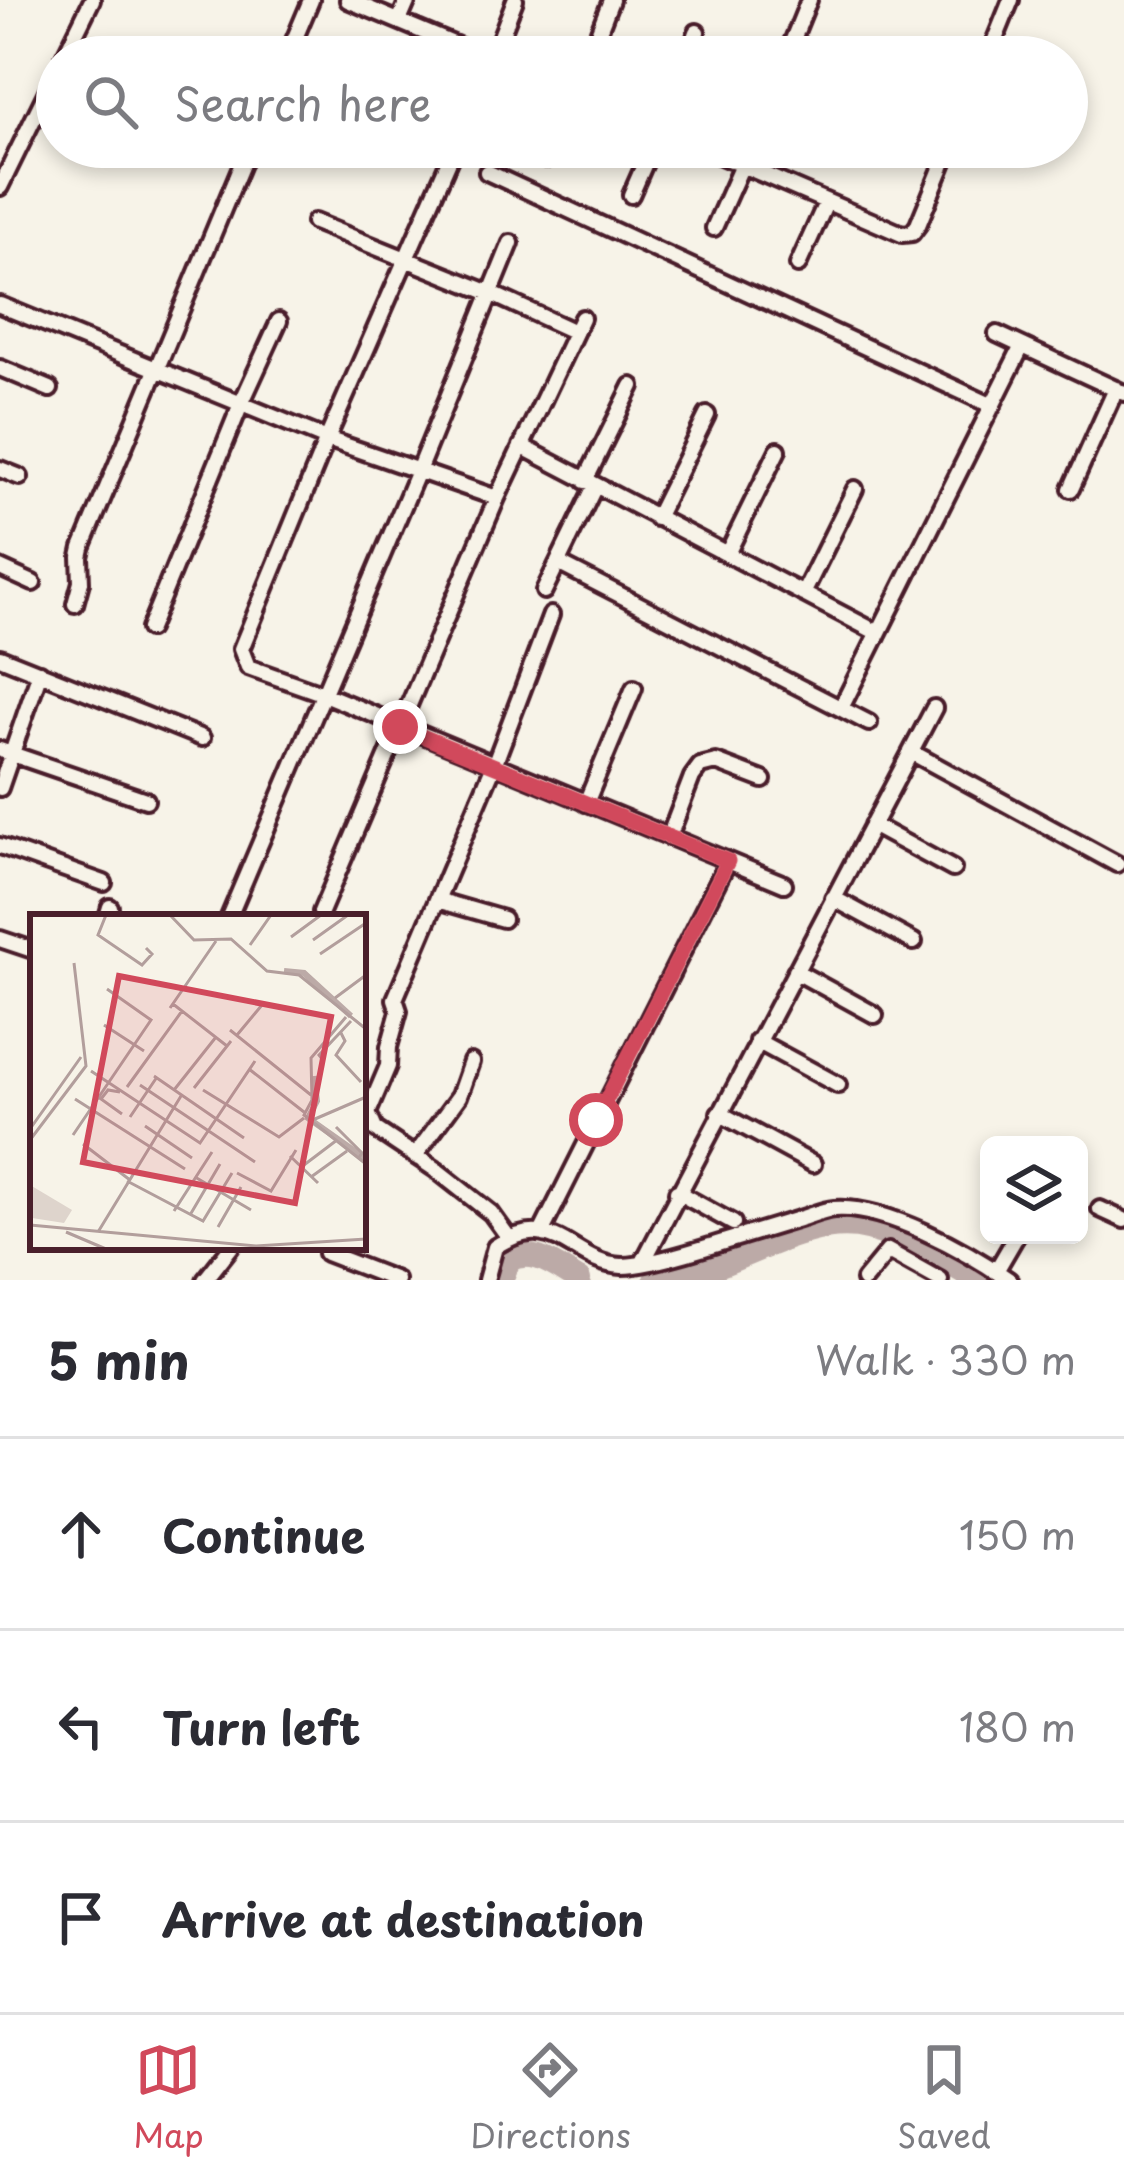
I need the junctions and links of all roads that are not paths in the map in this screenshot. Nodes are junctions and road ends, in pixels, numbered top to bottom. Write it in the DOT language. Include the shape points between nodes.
graph roads {
  1 [pos="92,0"];
  2 [pos="311,0"];
  3 [pos="348,0"];
  4 [pos="407,0"];
  5 [pos="515,0"];
  6 [pos="611,0"];
  7 [pos="809,0"];
  8 [pos="1012,0"];
  9 [pos="399,21"];
  10 [pos="698,32"];
  11 [pos="74,36"];
  12 [pos="296,36"];
  13 [pos="436,36"];
  14 [pos="499,36"];
  15 [pos="597,36"];
  16 [pos="696,36"];
  17 [pos="794,36"];
  18 [pos="997,36"];
  19 [pos="36,114"];
  20 [pos="240,168"];
  21 [pos="446,168"];
  22 [pos="643,168"];
  23 [pos="742,168"];
  24 [pos="750,168"];
  25 [pos="941,168"];
  26 [pos="488,172"];
  27 [pos="0,188"];
  28 [pos="631,195"];
  29 [pos="826,202"];
  30 [pos="314,222"];
  31 [pos="714,228"];
  32 [pos="511,243"];
  33 [pos="407,259"];
  34 [pos="798,265"];
  35 [pos="490,293"];
  36 [pos="0,305"];
  37 [pos="279,321"];
  38 [pos="997,334"];
  39 [pos="1022,346"];
  40 [pos="0,368"];
  41 [pos="155,370"];
  42 [pos="632,386"];
  43 [pos="50,388"];
  44 [pos="1120,391"];
  45 [pos="241,404"];
  46 [pos="993,406"];
  47 [pos="707,415"];
  48 [pos="327,439"];
  49 [pos="521,446"];
  50 [pos="778,450"];
  51 [pos="0,469"];
  52 [pos="418,471"];
  53 [pos="20,477"];
  54 [pos="590,483"];
  55 [pos="855,489"];
  56 [pos="1071,489"];
  57 [pos="496,498"];
  58 [pos="656,518"];
  59 [pos="727,554"];
  60 [pos="558,563"];
  61 [pos="0,568"];
  62 [pos="33,583"];
  63 [pos="544,591"];
  64 [pos="803,594"];
  65 [pos="75,604"];
  66 [pos="551,615"];
  67 [pos="148,629"];
  68 [pos="878,633"];
  69 [pos="0,657"];
  70 [pos="40,672"];
  71 [pos="634,688"];
  72 [pos="323,694"];
  73 [pos="841,708"];
  74 [pos="934,708"];
  75 [pos="869,724"];
  76 [pos="400,727"];
  77 [pos="202,738"];
  78 [pos="6,752"];
  79 [pos="911,752"];
  80 [pos="494,765"];
  81 [pos="763,780"];
  82 [pos="0,788"];
  83 [pos="146,800"];
  84 [pos="586,803"];
  85 [pos="872,825"];
  86 [pos="669,837"];
  87 [pos="0,846"];
  88 [pos="728,861"];
  89 [pos="1117,864"];
  90 [pos="953,869"];
  91 [pos="104,883"];
  92 [pos="784,884"];
  93 [pos="833,898"];
  94 [pos="437,900"];
  95 [pos="321,911"];
  96 [pos="230,914"];
  97 [pos="503,919"];
  98 [pos="0,939"];
  99 [pos="914,942"];
  100 [pos="30,949"];
  101 [pos="795,971"];
  102 [pos="875,1015"];
  103 [pos="758,1041"];
  104 [pos="471,1062"];
  105 [pos="838,1085"];
  106 [pos="719,1113"];
  107 [pos="415,1156"];
  108 [pos="812,1165"];
  109 [pos="677,1192"];
  110 [pos="1100,1209"];
  111 [pos="1124,1220"];
  112 [pos="734,1223"];
  113 [pos="541,1233"];
  114 [pos="509,1238"];
  115 [pos="1014,1244"];
  116 [pos="229,1250"];
  117 [pos="326,1253"];
  118 [pos="643,1262"];
  119 [pos="1003,1276"];
  120 [pos="213,1277"];
  121 [pos="396,1280"];
  122 [pos="485,1280"];
  123 [pos="864,1280"];
  124 [pos="940,1280"];
  1 -- 11 [label="street"];
  2 -- 12 [label="street"];
  3 -- 9 [label="street"];
  4 -- 9 [label="street"];
  5 -- 14 [label="street"];
  6 -- 15 [label="street"];
  7 -- 17 [label="street"];
  8 -- 18 [label="street"];
  9 -- 13 [label="street"];
  10 -- 16 [label="street"];
  19 -- 27 [label="street"];
  20 -- 41 [label="street"];
  21 -- 33 [label="street"];
  22 -- 28 [label="street"];
  23 -- 31 [label="street"];
  24 -- 29 [label="street"];
  25 -- 29 [label="street" via="912,233"];
  26 -- 46 [label="street"];
  29 -- 34 [label="street"];
  30 -- 33 [label="street"];
  32 -- 35 [label="street"];
  33 -- 35 [label="street"];
  33 -- 48 [label="street"];
  35 -- 49 [label="street" via="578,325"];
  35 -- 52 [label="street"];
  36 -- 41 [label="street"];
  37 -- 45 [label="street"];
  38 -- 39 [label="street"];
  39 -- 44 [label="street"];
  39 -- 46 [label="street"];
  40 -- 43 [label="street"];
  41 -- 45 [label="street"];
  41 -- 65 [label="street" via="82,548"];
  42 -- 54 [label="street"];
  44 -- 56 [label="street"];
  45 -- 48 [label="street"];
  45 -- 67 [label="street"];
  46 -- 68 [label="street"];
  47 -- 58 [label="street"];
  48 -- 52 [label="street"];
  48 -- 72 [label="street" via="242,649 248,667"];
  49 -- 54 [label="street"];
  49 -- 57 [label="street"];
  50 -- 59 [label="street"];
  51 -- 53 [label="street"];
  52 -- 57 [label="street"];
  52 -- 72 [label="street"];
  54 -- 58 [label="street"];
  54 -- 60 [label="street"];
  55 -- 64 [label="street"];
  57 -- 76 [label="street"];
  58 -- 59 [label="street"];
  59 -- 64 [label="street"];
  60 -- 63 [label="street"];
  60 -- 73 [label="street"];
  61 -- 62 [label="street"];
  64 -- 68 [label="street"];
  66 -- 80 [label="street"];
  68 -- 73 [label="street"];
  69 -- 70 [label="street"];
  70 -- 77 [label="street"];
  70 -- 78 [label="street"];
  71 -- 84 [label="street"];
  72 -- 76 [label="street"];
  72 -- 96 [label="street"];
  73 -- 75 [label="street"];
  74 -- 79 [label="street"];
  76 -- 80 [label="street"];
  76 -- 95 [label="street"];
  78 -- 82 [label="street"];
  78 -- 83 [label="street"];
  79 -- 85 [label="street"];
  79 -- 89 [label="street"];
  80 -- 84 [label="street"];
  80 -- 94 [label="street"];
  81 -- 86 [label="street" via="716,762 700,766"];
  84 -- 86 [label="street"];
  85 -- 90 [label="street"];
  85 -- 93 [label="street"];
  86 -- 88 [label="street"];
  87 -- 91 [label="street"];
  88 -- 92 [label="street"];
  88 -- 113 [label="street"];
  93 -- 99 [label="street"];
  93 -- 101 [label="street"];
  94 -- 97 [label="street"];
  94 -- 107 [label="street" via="395,999 388,1066 368,1113 375,1129"];
  98 -- 100 [label="street"];
  101 -- 102 [label="street"];
  101 -- 103 [label="street"];
  103 -- 105 [label="street"];
  103 -- 106 [label="street"];
  104 -- 107 [label="street" via="459,1096"];
  106 -- 108 [label="street"];
  106 -- 109 [label="street"];
  107 -- 114 [label="street" via="491,1213"];
  109 -- 112 [label="street"];
  109 -- 118 [label="street"];
  110 -- 111 [label="street"];
  113 -- 114 [label="street"];
  113 -- 118 [label="street" via="621,1266"];
  114 -- 122 [label="street" via="495,1246"];
  115 -- 119 [label="street"];
  116 -- 120 [label="street"];
  117 -- 121 [label="street"];
  118 -- 119 [label="street" via="832,1209 865,1210 948,1241"];
  123 -- 124 [label="street" via="888,1251"];
}
